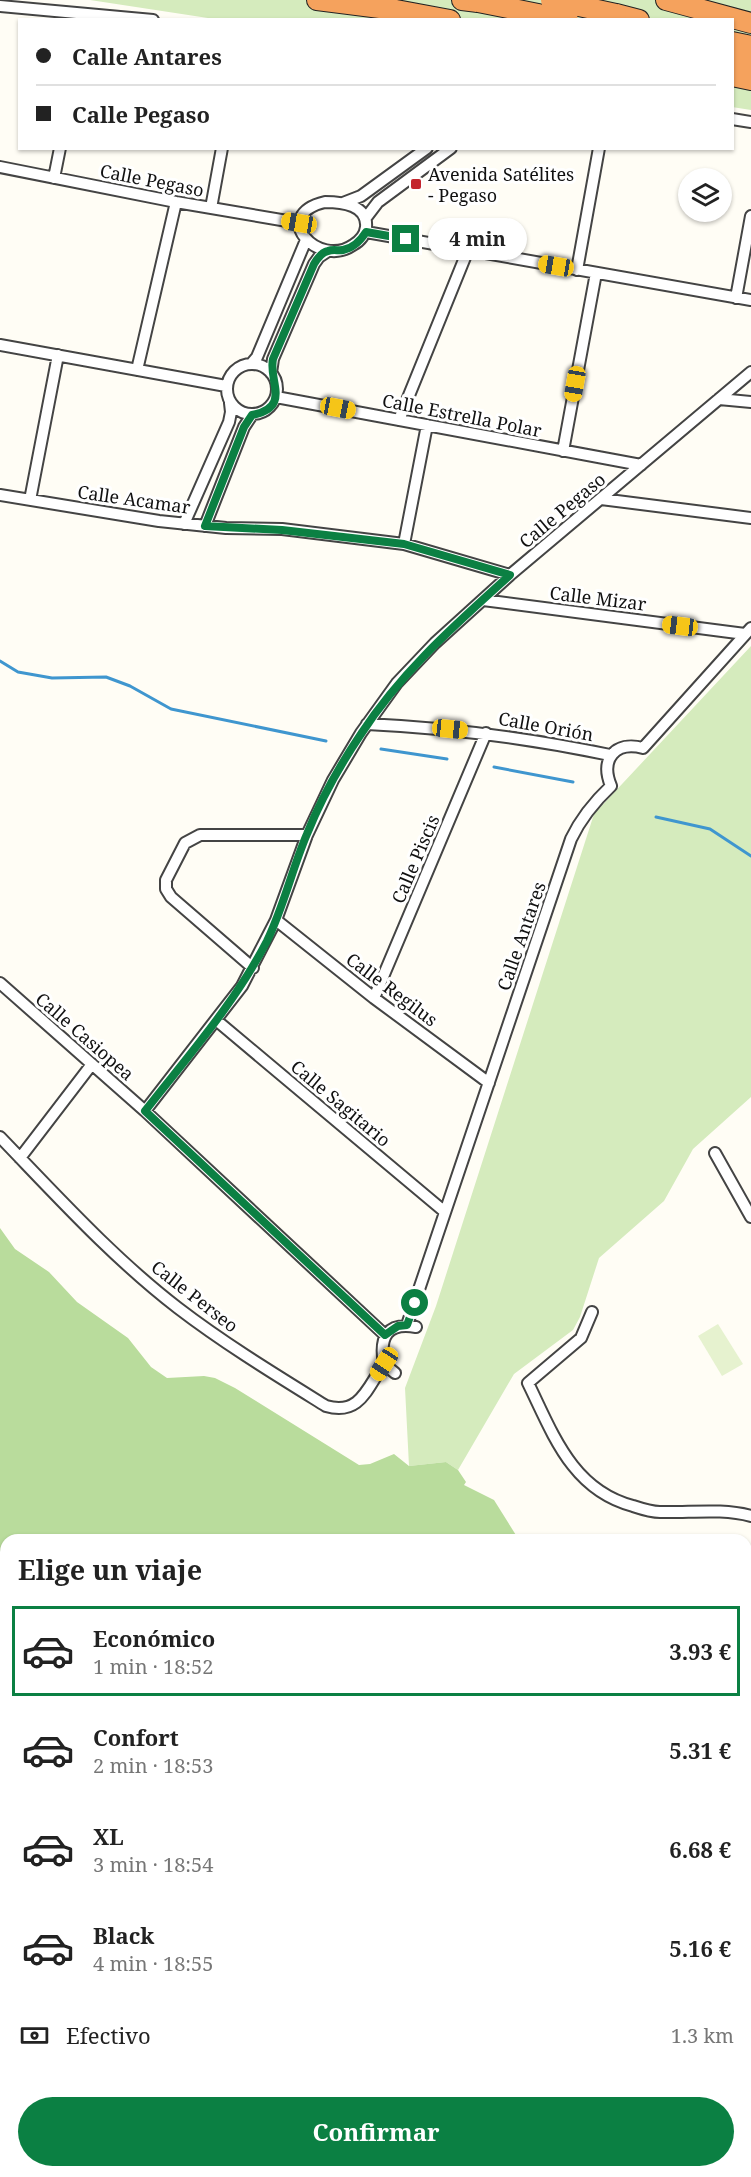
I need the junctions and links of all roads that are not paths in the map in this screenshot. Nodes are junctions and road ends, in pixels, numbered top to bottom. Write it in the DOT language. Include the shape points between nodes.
graph roads {
  1 [pos="317,0"];
  2 [pos="551,0"];
  3 [pos="666,0"];
  4 [pos="470,1"];
  5 [pos="0,6"];
  6 [pos="82,17"];
  7 [pos="106,18"];
  8 [pos="439,18"];
  9 [pos="558,18"];
  10 [pos="631,18"];
  11 [pos="733,18"];
  12 [pos="734,18"];
  13 [pos="751,23"];
  14 [pos="734,42"];
  15 [pos="751,46"];
  16 [pos="734,58"];
  17 [pos="751,62"];
  18 [pos="734,76"];
  19 [pos="751,80"];
  20 [pos="734,119"];
  21 [pos="751,122"];
  22 [pos="60,150"];
  23 [pos="222,150"];
  24 [pos="424,150"];
  25 [pos="448,150"];
  26 [pos="599,150"];
  27 [pos="0,167"];
  28 [pos="54,178"];
  29 [pos="176,202"];
  30 [pos="343,204"];
  31 [pos="211,208"];
  32 [pos="751,216"];
  33 [pos="366,219"];
  34 [pos="299,223"];
  35 [pos="366,232"];
  36 [pos="306,240"];
  37 [pos="468,250"];
  38 [pos="328,251"];
  39 [pos="577,270"];
  40 [pos="596,273"];
  41 [pos="736,298"];
  42 [pos="751,300"];
  43 [pos="0,345"];
  44 [pos="58,355"];
  45 [pos="251,364"];
  46 [pos="137,370"];
  47 [pos="751,372"];
  48 [pos="271,373"];
  49 [pos="226,386"];
  50 [pos="276,397"];
  51 [pos="719,399"];
  52 [pos="230,402"];
  53 [pos="751,402"];
  54 [pos="252,415"];
  55 [pos="399,420"];
  56 [pos="427,425"];
  57 [pos="563,451"];
  58 [pos="641,465"];
  59 [pos="0,495"];
  60 [pos="601,499"];
  61 [pos="30,500"];
  62 [pos="751,518"];
  63 [pos="184,524"];
  64 [pos="205,526"];
  65 [pos="404,544"];
  66 [pos="510,575"];
  67 [pos="483,600"];
  68 [pos="748,631"];
  69 [pos="367,724"];
  70 [pos="486,733"];
  71 [pos="610,755"];
  72 [pos="307,835"];
  73 [pos="276,921"];
  74 [pos="253,968"];
  75 [pos="0,983"];
  76 [pos="374,998"];
  77 [pos="216,1020"];
  78 [pos="92,1064"];
  79 [pos="489,1083"];
  80 [pos="145,1111"];
  81 [pos="0,1137"];
  82 [pos="715,1153"];
  83 [pos="20,1158"];
  84 [pos="445,1212"];
  85 [pos="751,1217"];
  86 [pos="592,1312"];
  87 [pos="385,1335"];
  88 [pos="384,1364"];
  89 [pos="395,1373"];
  90 [pos="751,1516"];
  1 -- 8 [label="highway"];
  2 -- 10 [label="highway, bridge"];
  3 -- 11 [label="highway"];
  4 -- 9 [label="highway, bridge"];
  5 -- 6 [label="street"];
  6 -- 7 [label="street"];
  12 -- 13 [label="highway"];
  14 -- 15 [label="highway"];
  16 -- 17 [label="highway"];
  18 -- 19 [label="highway"];
  20 -- 21 [label="street"];
  22 -- 28 [label="street"];
  23 -- 31 [label="street"];
  24 -- 30 [label="street" via="361,196"];
  25 -- 33 [label="street" via="378,202"];
  26 -- 39 [label="street"];
  27 -- 28 [label="street, Calle Pegaso"];
  28 -- 29 [label="street, Calle Pegaso"];
  29 -- 31 [label="street, Calle Pegaso"];
  29 -- 46 [label="street"];
  30 -- 33 [label="street" via="358,209"];
  30 -- 34 [label="street" via="314,205"];
  31 -- 34 [label="street, Calle Pegaso"];
  32 -- 41 [label="street"];
  33 -- 35 [label="street"];
  34 -- 36 [label="street"];
  35 -- 37 [label="street"];
  35 -- 38 [label="street" via="351,247"];
  36 -- 38 [label="street"];
  36 -- 45 [label="street"];
  37 -- 39 [label="street"];
  37 -- 55 [label="street"];
  38 -- 48 [label="street" via="314,264 273,359"];
  39 -- 40 [label="street"];
  40 -- 41 [label="street"];
  40 -- 57 [label="street"];
  41 -- 42 [label="street"];
  43 -- 44 [label="street"];
  44 -- 46 [label="street"];
  44 -- 61 [label="street"];
  45 -- 48 [label="street" via="265,367"];
  45 -- 49 [label="street" via="232,373"];
  46 -- 49 [label="street"];
  47 -- 51 [label="street, Calle Pegaso"];
  48 -- 50 [label="street" via="277,386"];
  49 -- 52 [label="street"];
  50 -- 54 [label="street" via="270,407"];
  50 -- 55 [label="street, Calle Estrella Polar"];
  51 -- 53 [label="street"];
  51 -- 58 [label="street, Calle Pegaso"];
  52 -- 54 [label="street" via="242,413"];
  52 -- 63 [label="street" via="230,422"];
  54 -- 64 [label="street"];
  55 -- 56 [label="street, Calle Estrella Polar"];
  56 -- 57 [label="street, Calle Estrella Polar"];
  56 -- 65 [label="street"];
  57 -- 58 [label="street, Calle Estrella Polar"];
  58 -- 60 [label="street, Calle Pegaso"];
  59 -- 61 [label="street, Calle Acamar"];
  60 -- 62 [label="street"];
  60 -- 66 [label="street, Calle Pegaso"];
  61 -- 63 [label="street, Calle Acamar"];
  63 -- 64 [label="street, Calle Acamar"];
  64 -- 65 [label="street, Calle Acamar"];
  65 -- 66 [label="street, Calle Acamar"];
  66 -- 67 [label="street, Calle Pegaso"];
  67 -- 68 [label="street, Calle Mizar"];
  67 -- 69 [label="street, Calle Pegaso" via="397,683"];
  68 -- 71 [label="street" via="643,748 632,745"];
  69 -- 70 [label="street, Calle Orión"];
  69 -- 72 [label="street, Calle Pegaso" via="333,780"];
  70 -- 71 [label="street, Calle Orión"];
  70 -- 76 [label="street, Calle Piscis"];
  71 -- 79 [label="street, Calle Antares" via="606,765 610,786 594,801 571,839"];
  72 -- 73 [label="street, Calle Pegaso"];
  72 -- 74 [label="street" via="200,835 185,843 166,880 171,897"];
  73 -- 74 [label="street, Calle Pegaso"];
  73 -- 76 [label="street, Calle Regilus"];
  74 -- 77 [label="street, Calle Pegaso"];
  75 -- 78 [label="street, Calle Casiopea"];
  76 -- 79 [label="street, Calle Regilus"];
  77 -- 80 [label="street, Calle Pegaso"];
  77 -- 84 [label="street, Calle Sagitario"];
  78 -- 80 [label="street, Calle Casiopea"];
  78 -- 83 [label="street"];
  79 -- 84 [label="street, Calle Antares"];
  80 -- 87 [label="street, Calle Casiopea"];
  81 -- 83 [label="street, Calle Perseo"];
  82 -- 85 [label="street"];
  83 -- 88 [label="street, Calle Perseo" via="88,1229 177,1307 326,1406 338,1409 358,1403"];
  84 -- 87 [label="street, Calle Antares" via="411,1326 398,1326"];
  86 -- 90 [label="street" via="581,1338 528,1383 566,1459 587,1482 618,1503 656,1513 705,1511"];
  87 -- 88 [label="street" via="381,1345"];
  88 -- 89 [label="street"];
}
